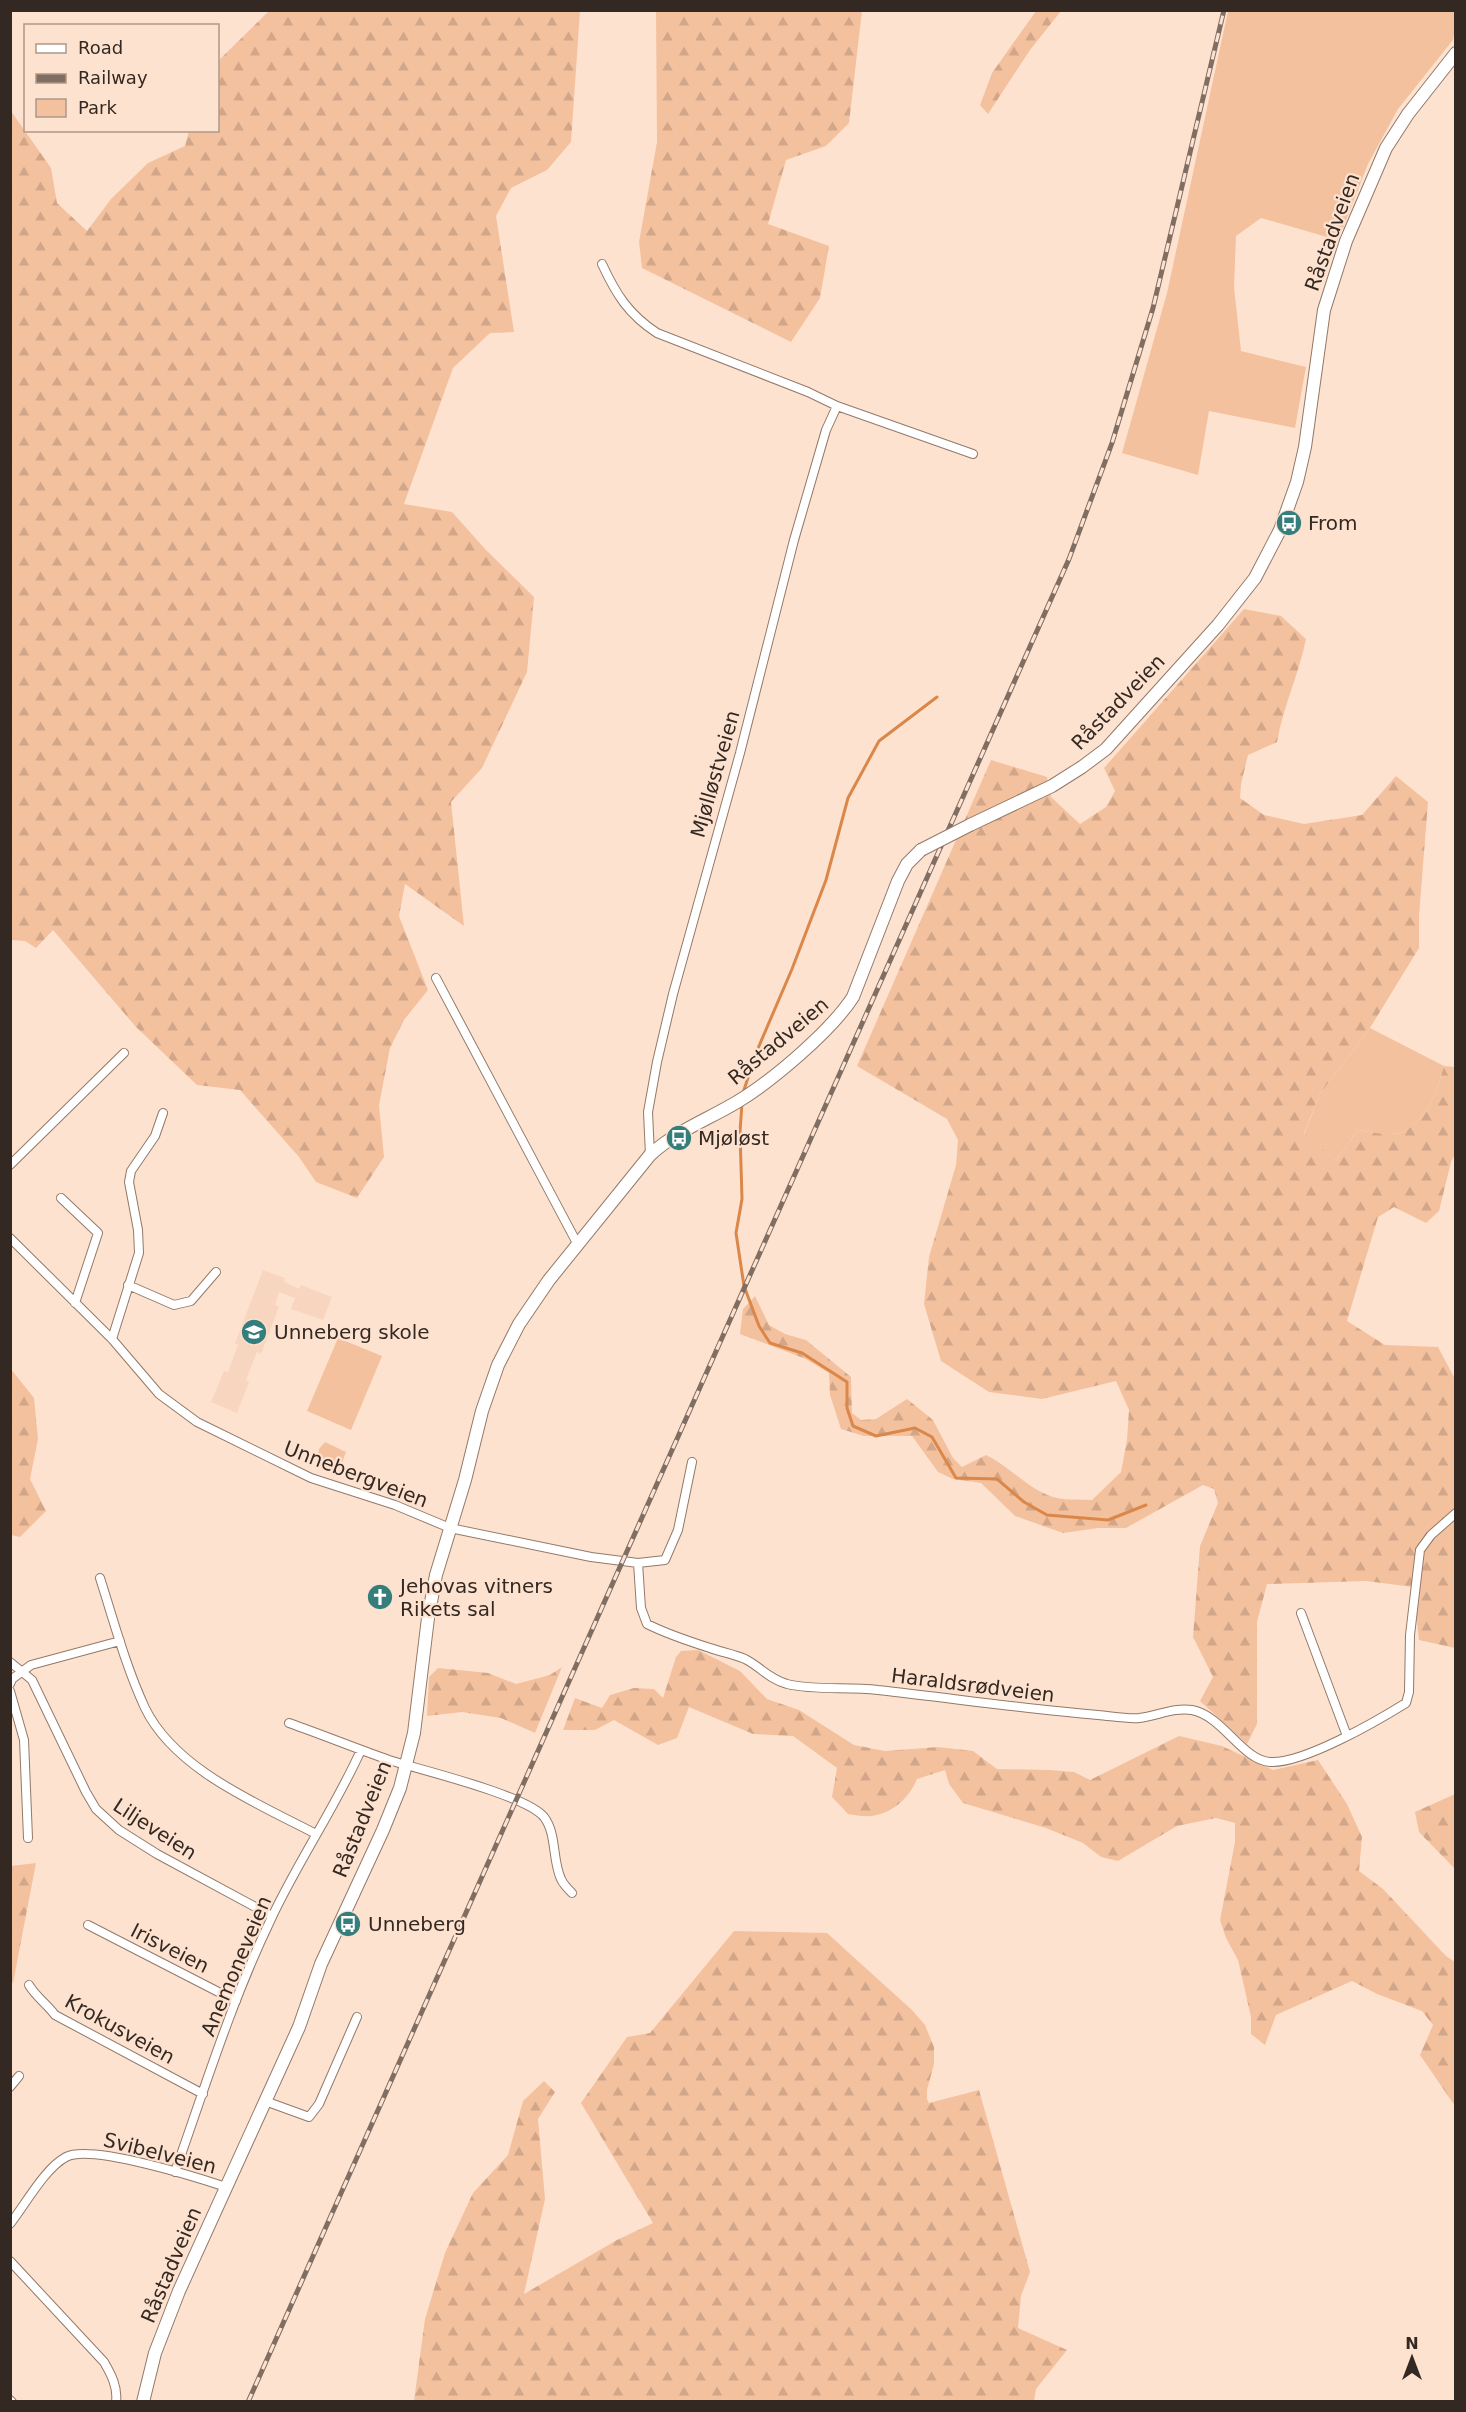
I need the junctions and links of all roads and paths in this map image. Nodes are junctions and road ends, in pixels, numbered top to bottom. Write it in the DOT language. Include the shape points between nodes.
graph roads {
  1 [pos="1455,53"];
  2 [pos="602,264"];
  3 [pos="837,406"];
  4 [pos="973,454"];
  5 [pos="436,978"];
  6 [pos="124,1053"];
  7 [pos="163,1113"];
  8 [pos="650,1155"];
  9 [pos="10,1166"];
  10 [pos="61,1198"];
  11 [pos="10,1238"];
  12 [pos="578,1245"];
  13 [pos="216,1272"];
  14 [pos="128,1285"];
  15 [pos="75,1303"];
  16 [pos="112,1339"];
  17 [pos="692,1462"];
  18 [pos="1455,1513"];
  19 [pos="450,1528"];
  20 [pos="638,1563"];
  21 [pos="100,1578"];
  22 [pos="1301,1613"];
  23 [pos="120,1641"];
  24 [pos="10,1662"];
  25 [pos="21,1672"];
  26 [pos="10,1684"];
  27 [pos="10,1691"];
  28 [pos="290,1723"];
  29 [pos="1347,1736"];
  30 [pos="361,1750"];
  31 [pos="406,1765"];
  32 [pos="316,1834"];
  33 [pos="28,1838"];
  34 [pos="572,1893"];
  35 [pos="272,1916"];
  36 [pos="88,1925"];
  37 [pos="29,1985"];
  38 [pos="236,2001"];
  39 [pos="357,2017"];
  40 [pos="19,2076"];
  41 [pos="10,2086"];
  42 [pos="203,2094"];
  43 [pos="266,2101"];
  44 [pos="175,2172"];
  45 [pos="226,2187"];
  46 [pos="10,2224"];
  47 [pos="10,2261"];
  48 [pos="116,2402"];
  49 [pos="143,2402"];
  1 -- 8 [label="main road, Råstadveien, bridge" via="1386,148 1346,241 1324,310 1298,482 1280,530 1255,578 1106,749 1052,786 921,850 898,881 856,990 844,1011 755,1090 683,1130"];
  2 -- 3 [label="street" via="615,293 639,321 657,333"];
  3 -- 4 [label="street"];
  3 -- 8 [label="street, Mjølløstveien" via="826,430 794,540 668,1017 648,1112"];
  5 -- 12 [label="street"];
  6 -- 9 [label="street"];
  7 -- 14 [label="street" via="155,1136 131,1171 129,1182 139,1253"];
  8 -- 12 [label="main road, Råstadveien"];
  10 -- 15 [label="street" via="98,1233"];
  11 -- 15 [label="street, Unnebergveien"];
  12 -- 19 [label="main road, Råstadveien" via="529,1308 498,1365"];
  13 -- 14 [label="street" via="191,1301 174,1305"];
  14 -- 16 [label="street"];
  15 -- 16 [label="street, Unnebergveien"];
  16 -- 19 [label="street, Unnebergveien" via="159,1394 197,1422 303,1474"];
  17 -- 20 [label="street" via="678,1530 665,1560"];
  18 -- 29 [label="street, Haraldsrødveien" via="1431,1534 1420,1550 1406,1703"];
  19 -- 20 [label="street"];
  19 -- 31 [label="main road, Råstadveien" via="431,1599 414,1733"];
  20 -- 29 [label="street, Haraldsrødveien" via="641,1608 647,1624 745,1659 771,1678 789,1684 874,1689 1099,1716 1139,1718 1194,1710 1211,1718 1247,1752 1269,1762 1298,1757"];
  21 -- 23 [label="street"];
  22 -- 29 [label="street"];
  23 -- 25 [label="street" via="31,1665"];
  23 -- 32 [label="street" via="146,1710 169,1742 213,1779"];
  24 -- 25 [label="street, Liljeveien"];
  25 -- 26 [label="street"];
  25 -- 35 [label="street, Liljeveien" via="32,1680 86,1792 105,1819 157,1854"];
  27 -- 33 [label="street" via="24,1740"];
  28 -- 30 [label="street"];
  30 -- 31 [label="street"];
  30 -- 32 [label="street, Anemoneveien"];
  31 -- 34 [label="street" via="480,1787 541,1814 549,1826 557,1869"];
  31 -- 43 [label="main road, Råstadveien" via="383,1830 328,1947"];
  32 -- 35 [label="street, Anemoneveien"];
  35 -- 38 [label="street, Anemoneveien"];
  36 -- 38 [label="street, Irisveien"];
  37 -- 42 [label="street, Krokusveien" via="36,1998 56,2015"];
  38 -- 42 [label="street, Anemoneveien"];
  39 -- 43 [label="street" via="319,2104 309,2117"];
  40 -- 41 [label="street"];
  42 -- 44 [label="street, Anemoneveien"];
  43 -- 45 [label="main road, Råstadveien"];
  44 -- 45 [label="street, Svibelveien"];
  44 -- 46 [label="street, Svibelveien" via="93,2153 67,2156 53,2166"];
  45 -- 49 [label="main road, Råstadveien" via="163,2329"];
  47 -- 48 [label="street" via="104,2362 112,2376"];
}
